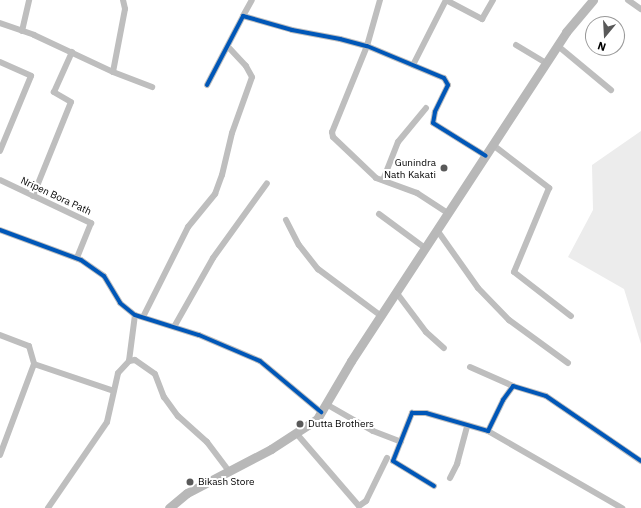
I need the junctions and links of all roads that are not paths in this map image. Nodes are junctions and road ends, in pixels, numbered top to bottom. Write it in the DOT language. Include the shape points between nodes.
graph roads {
  1 [pos="29,0"];
  2 [pos="123,0"];
  3 [pos="252,0"];
  4 [pos="380,0"];
  5 [pos="446,0"];
  6 [pos="493,0"];
  7 [pos="593,0"];
  8 [pos="628,0"];
  9 [pos="641,10"];
  10 [pos="243,16"];
  11 [pos="0,23"];
  12 [pos="22,30"];
  13 [pos="516,45"];
  14 [pos="367,46"];
  15 [pos="558,46"];
  16 [pos="228,47"];
  17 [pos="72,52"];
  18 [pos="546,63"];
  19 [pos="1,64"];
  20 [pos="413,65"];
  21 [pos="112,72"];
  22 [pos="207,85"];
  23 [pos="152,87"];
  24 [pos="611,90"];
  25 [pos="426,108"];
  26 [pos="493,146"];
  27 [pos="0,151"];
  28 [pos="486,156"];
  29 [pos="0,180"];
  30 [pos="383,180"];
  31 [pos="267,183"];
  32 [pos="33,196"];
  33 [pos="379,214"];
  34 [pos="448,214"];
  35 [pos="286,220"];
  36 [pos="0,230"];
  37 [pos="437,230"];
  38 [pos="425,248"];
  39 [pos="77,258"];
  40 [pos="396,292"];
  41 [pos="135,315"];
  42 [pos="381,316"];
  43 [pos="571,316"];
  44 [pos="143,317"];
  45 [pos="174,327"];
  46 [pos="0,335"];
  47 [pos="444,348"];
  48 [pos="129,361"];
  49 [pos="568,363"];
  50 [pos="34,364"];
  51 [pos="470,367"];
  52 [pos="513,386"];
  53 [pos="114,391"];
  54 [pos="326,404"];
  55 [pos="321,412"];
  56 [pos="467,427"];
  57 [pos="488,431"];
  58 [pos="296,433"];
  59 [pos="3,442"];
  60 [pos="401,442"];
  61 [pos="0,455"];
  62 [pos="387,458"];
  63 [pos="641,461"];
  64 [pos="229,472"];
  65 [pos="450,478"];
  66 [pos="434,486"];
  67 [pos="361,507"];
  68 [pos="48,508"];
  69 [pos="169,508"];
  70 [pos="622,508"];
  1 -- 12 [label="street"];
  2 -- 21 [label="street" via="125,9"];
  3 -- 10 [label="street"];
  4 -- 14 [label="street"];
  5 -- 6 [label="street" via="482,19"];
  5 -- 20 [label="street"];
  7 -- 15 [label="main road"];
  8 -- 9 [label="street"];
  10 -- 14 [label="street"];
  10 -- 16 [label="street"];
  11 -- 12 [label="street"];
  12 -- 17 [label="street"];
  13 -- 18 [label="street"];
  14 -- 20 [label="street"];
  14 -- 30 [label="street" via="332,132 333,137 368,172"];
  15 -- 18 [label="main road"];
  15 -- 24 [label="street"];
  16 -- 22 [label="street"];
  16 -- 44 [label="street" via="246,66 252,77 232,134 222,175 215,194 188,227"];
  17 -- 21 [label="street"];
  17 -- 32 [label="street" via="54,92 71,102"];
  18 -- 26 [label="main road"];
  19 -- 27 [label="street" via="31,76"];
  20 -- 28 [label="street" via="444,78 448,85 435,112 433,123"];
  21 -- 23 [label="street"];
  25 -- 30 [label="street" via="398,142"];
  26 -- 28 [label="main road"];
  26 -- 43 [label="street" via="549,188 514,272"];
  28 -- 34 [label="main road"];
  29 -- 32 [label="street, Nripen Bora Path"];
  30 -- 34 [label="street" via="417,193"];
  31 -- 45 [label="street" via="213,258"];
  32 -- 39 [label="street, Nripen Bora Path" via="91,223"];
  33 -- 38 [label="street"];
  34 -- 37 [label="main road"];
  35 -- 42 [label="street" via="299,245 318,270"];
  36 -- 39 [label="street"];
  37 -- 38 [label="main road"];
  37 -- 49 [label="street" via="478,288 509,320"];
  38 -- 40 [label="main road"];
  39 -- 41 [label="street" via="104,276 120,303"];
  40 -- 42 [label="main road"];
  40 -- 47 [label="street" via="426,332"];
  41 -- 44 [label="street"];
  41 -- 48 [label="street"];
  42 -- 54 [label="main road"];
  44 -- 45 [label="street"];
  45 -- 55 [label="street" via="260,361"];
  46 -- 50 [label="street" via="29,346"];
  48 -- 53 [label="street" via="118,373"];
  48 -- 64 [label="street" via="134,360 155,374 164,397 178,416 207,442"];
  50 -- 53 [label="street"];
  50 -- 59 [label="street"];
  51 -- 52 [label="street"];
  52 -- 57 [label="street"];
  52 -- 63 [label="street" via="546,396"];
  53 -- 68 [label="street" via="107,422"];
  54 -- 55 [label="main road"];
  54 -- 60 [label="street" via="373,431"];
  55 -- 58 [label="main road" via="317,419"];
  56 -- 57 [label="street"];
  56 -- 60 [label="street" via="426,412 412,414"];
  56 -- 65 [label="street" via="457,464"];
  57 -- 70 [label="street"];
  58 -- 64 [label="main road"];
  58 -- 67 [label="street"];
  59 -- 61 [label="street"];
  60 -- 66 [label="street" via="393,460"];
  62 -- 67 [label="street"];
  64 -- 69 [label="main road" via="187,493"];
}
